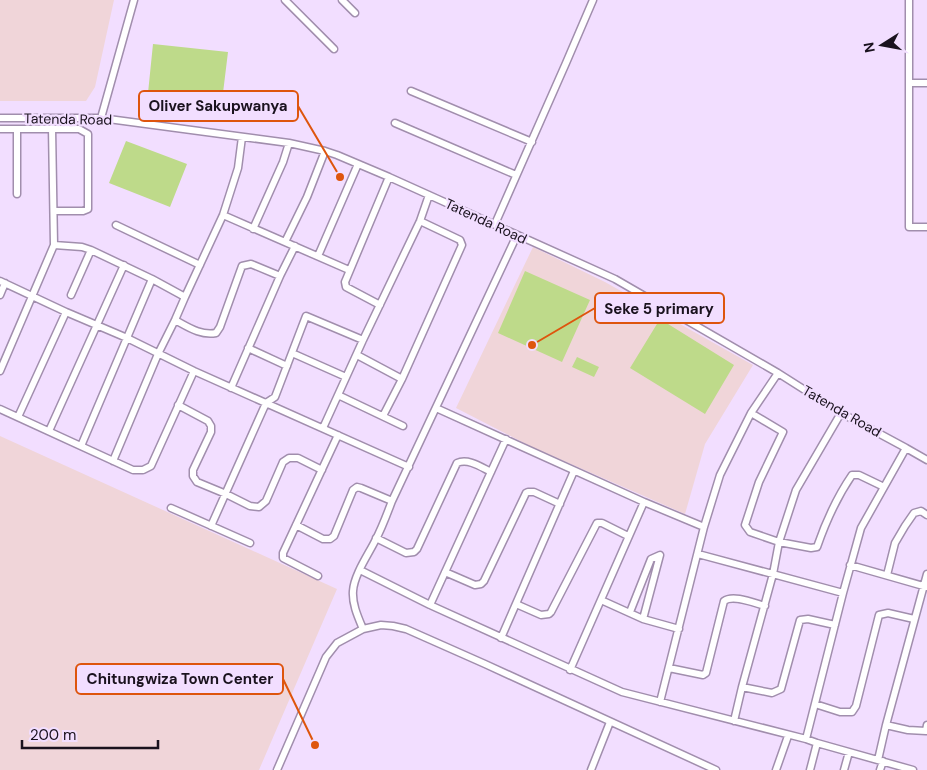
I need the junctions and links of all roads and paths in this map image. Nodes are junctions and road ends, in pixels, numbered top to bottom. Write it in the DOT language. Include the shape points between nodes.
graph roads {
  1 [pos="134,0"];
  2 [pos="285,0"];
  3 [pos="342,0"];
  4 [pos="593,0"];
  5 [pos="909,0"];
  6 [pos="355,13"];
  7 [pos="334,49"];
  8 [pos="909,83"];
  9 [pos="927,83"];
  10 [pos="411,91"];
  11 [pos="0,118"];
  12 [pos="101,118"];
  13 [pos="395,123"];
  14 [pos="52,128"];
  15 [pos="0,129"];
  16 [pos="17,129"];
  17 [pos="242,137"];
  18 [pos="532,142"];
  19 [pos="289,143"];
  20 [pos="325,151"];
  21 [pos="358,164"];
  22 [pos="516,175"];
  23 [pos="389,177"];
  24 [pos="17,194"];
  25 [pos="430,195"];
  26 [pos="54,211"];
  27 [pos="223,215"];
  28 [pos="420,221"];
  29 [pos="495,224"];
  30 [pos="116,225"];
  31 [pos="927,227"];
  32 [pos="253,229"];
  33 [pos="517,235"];
  34 [pos="285,242"];
  35 [pos="54,245"];
  36 [pos="295,246"];
  37 [pos="91,250"];
  38 [pos="318,256"];
  39 [pos="124,265"];
  40 [pos="200,265"];
  41 [pos="349,270"];
  42 [pos="280,276"];
  43 [pos="152,279"];
  44 [pos="2,282"];
  45 [pos="0,295"];
  46 [pos="71,295"];
  47 [pos="32,296"];
  48 [pos="185,297"];
  49 [pos="380,304"];
  50 [pos="66,312"];
  51 [pos="176,320"];
  52 [pos="97,325"];
  53 [pos="127,338"];
  54 [pos="363,340"];
  55 [pos="248,348"];
  56 [pos="292,353"];
  57 [pos="158,354"];
  58 [pos="357,355"];
  59 [pos="287,366"];
  60 [pos="0,371"];
  61 [pos="194,371"];
  62 [pos="778,373"];
  63 [pos="346,377"];
  64 [pos="402,380"];
  65 [pos="231,388"];
  66 [pos="338,395"];
  67 [pos="266,403"];
  68 [pos="178,405"];
  69 [pos="436,408"];
  70 [pos="0,409"];
  71 [pos="751,413"];
  72 [pos="841,413"];
  73 [pos="383,416"];
  74 [pos="18,417"];
  75 [pos="403,426"];
  76 [pos="323,428"];
  77 [pos="49,432"];
  78 [pos="338,435"];
  79 [pos="506,439"];
  80 [pos="81,446"];
  81 [pos="906,448"];
  82 [pos="927,460"];
  83 [pos="113,461"];
  84 [pos="409,467"];
  85 [pos="322,470"];
  86 [pos="574,471"];
  87 [pos="491,472"];
  88 [pos="884,488"];
  89 [pos="226,494"];
  90 [pos="392,501"];
  91 [pos="644,502"];
  92 [pos="560,504"];
  93 [pos="171,508"];
  94 [pos="927,515"];
  95 [pos="296,525"];
  96 [pos="211,526"];
  97 [pos="704,527"];
  98 [pos="628,536"];
  99 [pos="376,538"];
  100 [pos="779,542"];
  101 [pos="250,543"];
  102 [pos="698,554"];
  103 [pos="850,564"];
  104 [pos="360,570"];
  105 [pos="445,572"];
  106 [pos="773,574"];
  107 [pos="927,574"];
  108 [pos="887,575"];
  109 [pos="318,576"];
  110 [pos="926,586"];
  111 [pos="842,593"];
  112 [pos="601,600"];
  113 [pos="516,604"];
  114 [pos="430,605"];
  115 [pos="765,606"];
  116 [pos="630,612"];
  117 [pos="643,619"];
  118 [pos="914,619"];
  119 [pos="835,625"];
  120 [pos="363,629"];
  121 [pos="679,629"];
  122 [pos="501,638"];
  123 [pos="669,668"];
  124 [pos="570,670"];
  125 [pos="742,686"];
  126 [pos="660,702"];
  127 [pos="815,704"];
  128 [pos="734,721"];
  129 [pos="610,722"];
  130 [pos="886,725"];
  131 [pos="927,725"];
  132 [pos="788,736"];
  133 [pos="806,739"];
  134 [pos="817,743"];
  135 [pos="849,752"];
  136 [pos="880,760"];
  137 [pos="277,770"];
  138 [pos="591,770"];
  139 [pos="716,770"];
  140 [pos="776,770"];
  141 [pos="810,770"];
  142 [pos="844,770"];
  143 [pos="880,770"];
  144 [pos="913,770"];
  1 -- 12 [label="street"];
  2 -- 7 [label="street"];
  3 -- 6 [label="street"];
  4 -- 18 [label="street"];
  5 -- 8 [label="street"];
  8 -- 9 [label="street"];
  8 -- 31 [label="street" via="909,227"];
  10 -- 18 [label="street"];
  11 -- 12 [label="street, Tatenda Road"];
  12 -- 17 [label="street, Tatenda Road"];
  13 -- 22 [label="street"];
  14 -- 16 [label="street"];
  14 -- 26 [label="street"];
  14 -- 26 [label="street" via="79,129 88,134 88,209"];
  15 -- 16 [label="street"];
  16 -- 24 [label="street"];
  17 -- 19 [label="street, Tatenda Road"];
  17 -- 27 [label="street" via="238,168"];
  18 -- 22 [label="street"];
  19 -- 20 [label="street, Tatenda Road"];
  19 -- 32 [label="street"];
  20 -- 21 [label="street, Tatenda Road"];
  20 -- 34 [label="street"];
  21 -- 23 [label="street, Tatenda Road"];
  21 -- 38 [label="street"];
  22 -- 29 [label="street"];
  23 -- 25 [label="street, Tatenda Road"];
  23 -- 41 [label="street"];
  25 -- 28 [label="street"];
  25 -- 29 [label="street, Tatenda Road"];
  26 -- 35 [label="street"];
  27 -- 32 [label="street"];
  27 -- 40 [label="street"];
  28 -- 49 [label="street"];
  28 -- 64 [label="street" via="460,240 462,245"];
  29 -- 33 [label="street, Tatenda Road"];
  30 -- 40 [label="street"];
  32 -- 34 [label="street"];
  33 -- 62 [label="street, Tatenda Road" via="615,280"];
  33 -- 69 [label="street"];
  34 -- 36 [label="street"];
  35 -- 37 [label="street"];
  35 -- 47 [label="street"];
  36 -- 38 [label="street"];
  36 -- 42 [label="street"];
  37 -- 39 [label="street"];
  37 -- 46 [label="street"];
  38 -- 41 [label="street"];
  39 -- 43 [label="street"];
  39 -- 52 [label="street"];
  40 -- 48 [label="street"];
  41 -- 49 [label="street" via="345,286"];
  42 -- 51 [label="street" via="251,264 242,266 216,333 198,332"];
  42 -- 55 [label="street"];
  43 -- 48 [label="street"];
  43 -- 53 [label="street"];
  44 -- 45 [label="street"];
  44 -- 47 [label="street"];
  47 -- 50 [label="street"];
  47 -- 60 [label="street"];
  48 -- 51 [label="street"];
  49 -- 54 [label="street"];
  50 -- 52 [label="street"];
  50 -- 74 [label="street"];
  51 -- 57 [label="street"];
  52 -- 53 [label="street"];
  52 -- 77 [label="street"];
  53 -- 57 [label="street"];
  53 -- 80 [label="street"];
  54 -- 56 [label="street" via="306,316"];
  54 -- 58 [label="street"];
  55 -- 59 [label="street"];
  55 -- 65 [label="street"];
  56 -- 59 [label="street"];
  56 -- 63 [label="street"];
  57 -- 61 [label="street"];
  57 -- 83 [label="street"];
  58 -- 63 [label="street"];
  58 -- 64 [label="street"];
  59 -- 67 [label="street" via="275,397"];
  61 -- 65 [label="street"];
  61 -- 68 [label="street"];
  62 -- 71 [label="street"];
  62 -- 72 [label="street, Tatenda Road"];
  63 -- 66 [label="street"];
  64 -- 73 [label="street"];
  65 -- 67 [label="street"];
  66 -- 73 [label="street"];
  66 -- 76 [label="street"];
  67 -- 76 [label="street"];
  67 -- 89 [label="street"];
  68 -- 83 [label="street" via="151,466 133,470"];
  68 -- 89 [label="street" via="208,421 211,426 193,476 197,482"];
  69 -- 79 [label="street"];
  69 -- 84 [label="street"];
  70 -- 74 [label="street"];
  71 -- 97 [label="street" via="720,475"];
  71 -- 100 [label="street" via="783,432 759,482 745,525 750,532"];
  72 -- 81 [label="street, Tatenda Road"];
  72 -- 100 [label="street" via="796,490"];
  73 -- 75 [label="street"];
  74 -- 77 [label="street"];
  76 -- 78 [label="street"];
  77 -- 80 [label="street"];
  78 -- 84 [label="street"];
  78 -- 85 [label="street"];
  79 -- 86 [label="street"];
  79 -- 87 [label="street"];
  80 -- 83 [label="street"];
  81 -- 82 [label="street, Tatenda Road"];
  81 -- 88 [label="street"];
  84 -- 90 [label="street"];
  85 -- 89 [label="street" via="298,458 288,458 283,462 266,501 259,507"];
  85 -- 95 [label="street"];
  86 -- 91 [label="street"];
  86 -- 92 [label="street"];
  87 -- 99 [label="street" via="466,461 457,463 414,552 406,553"];
  87 -- 105 [label="street"];
  88 -- 100 [label="street" via="859,475 852,476 825,523 817,546 811,548"];
  88 -- 103 [label="street" via="861,528"];
  89 -- 96 [label="street"];
  90 -- 95 [label="street" via="358,487 353,490 330,539 323,539"];
  90 -- 99 [label="street"];
  91 -- 97 [label="street"];
  91 -- 98 [label="street"];
  92 -- 105 [label="street" via="534,492 526,493 481,584 475,585"];
  92 -- 113 [label="street"];
  93 -- 96 [label="street"];
  94 -- 108 [label="street" via="921,511 914,513 905,526 895,543"];
  95 -- 109 [label="street" via="283,558"];
  96 -- 101 [label="street"];
  97 -- 102 [label="street"];
  98 -- 112 [label="street"];
  98 -- 113 [label="street" via="596,523 551,612 541,615"];
  99 -- 104 [label="street"];
  100 -- 106 [label="street"];
  102 -- 106 [label="street"];
  102 -- 121 [label="street"];
  103 -- 108 [label="street"];
  103 -- 111 [label="street"];
  104 -- 114 [label="street"];
  104 -- 120 [label="street" via="354,583 353,601"];
  105 -- 114 [label="street"];
  106 -- 111 [label="street"];
  106 -- 115 [label="street"];
  107 -- 110 [label="street"];
  108 -- 110 [label="street"];
  110 -- 118 [label="street"];
  111 -- 119 [label="street"];
  112 -- 116 [label="street"];
  112 -- 124 [label="street"];
  113 -- 122 [label="street"];
  114 -- 122 [label="street"];
  115 -- 123 [label="street" via="727,598 706,673"];
  115 -- 125 [label="street"];
  116 -- 117 [label="street"];
  116 -- 117 [label="street" via="652,559 660,556"];
  117 -- 121 [label="street"];
  118 -- 127 [label="street" via="888,613 879,615 852,712 840,712"];
  118 -- 130 [label="street"];
  119 -- 125 [label="street" via="800,620 781,689 772,693"];
  119 -- 127 [label="street"];
  120 -- 129 [label="street" via="381,625 406,629"];
  120 -- 137 [label="street" via="337,643 326,657"];
  121 -- 123 [label="street"];
  122 -- 124 [label="street"];
  123 -- 126 [label="street"];
  124 -- 126 [label="street" via="622,692"];
  125 -- 128 [label="street"];
  126 -- 128 [label="street"];
  127 -- 133 [label="street"];
  128 -- 132 [label="street"];
  129 -- 138 [label="street"];
  129 -- 139 [label="street"];
  130 -- 131 [label="street" via="926,731"];
  130 -- 136 [label="street"];
  132 -- 133 [label="street"];
  132 -- 140 [label="street"];
  133 -- 134 [label="street"];
  134 -- 135 [label="street"];
  134 -- 141 [label="street"];
  135 -- 136 [label="street"];
  135 -- 142 [label="street"];
  136 -- 143 [label="street"];
  136 -- 144 [label="street"];
}
